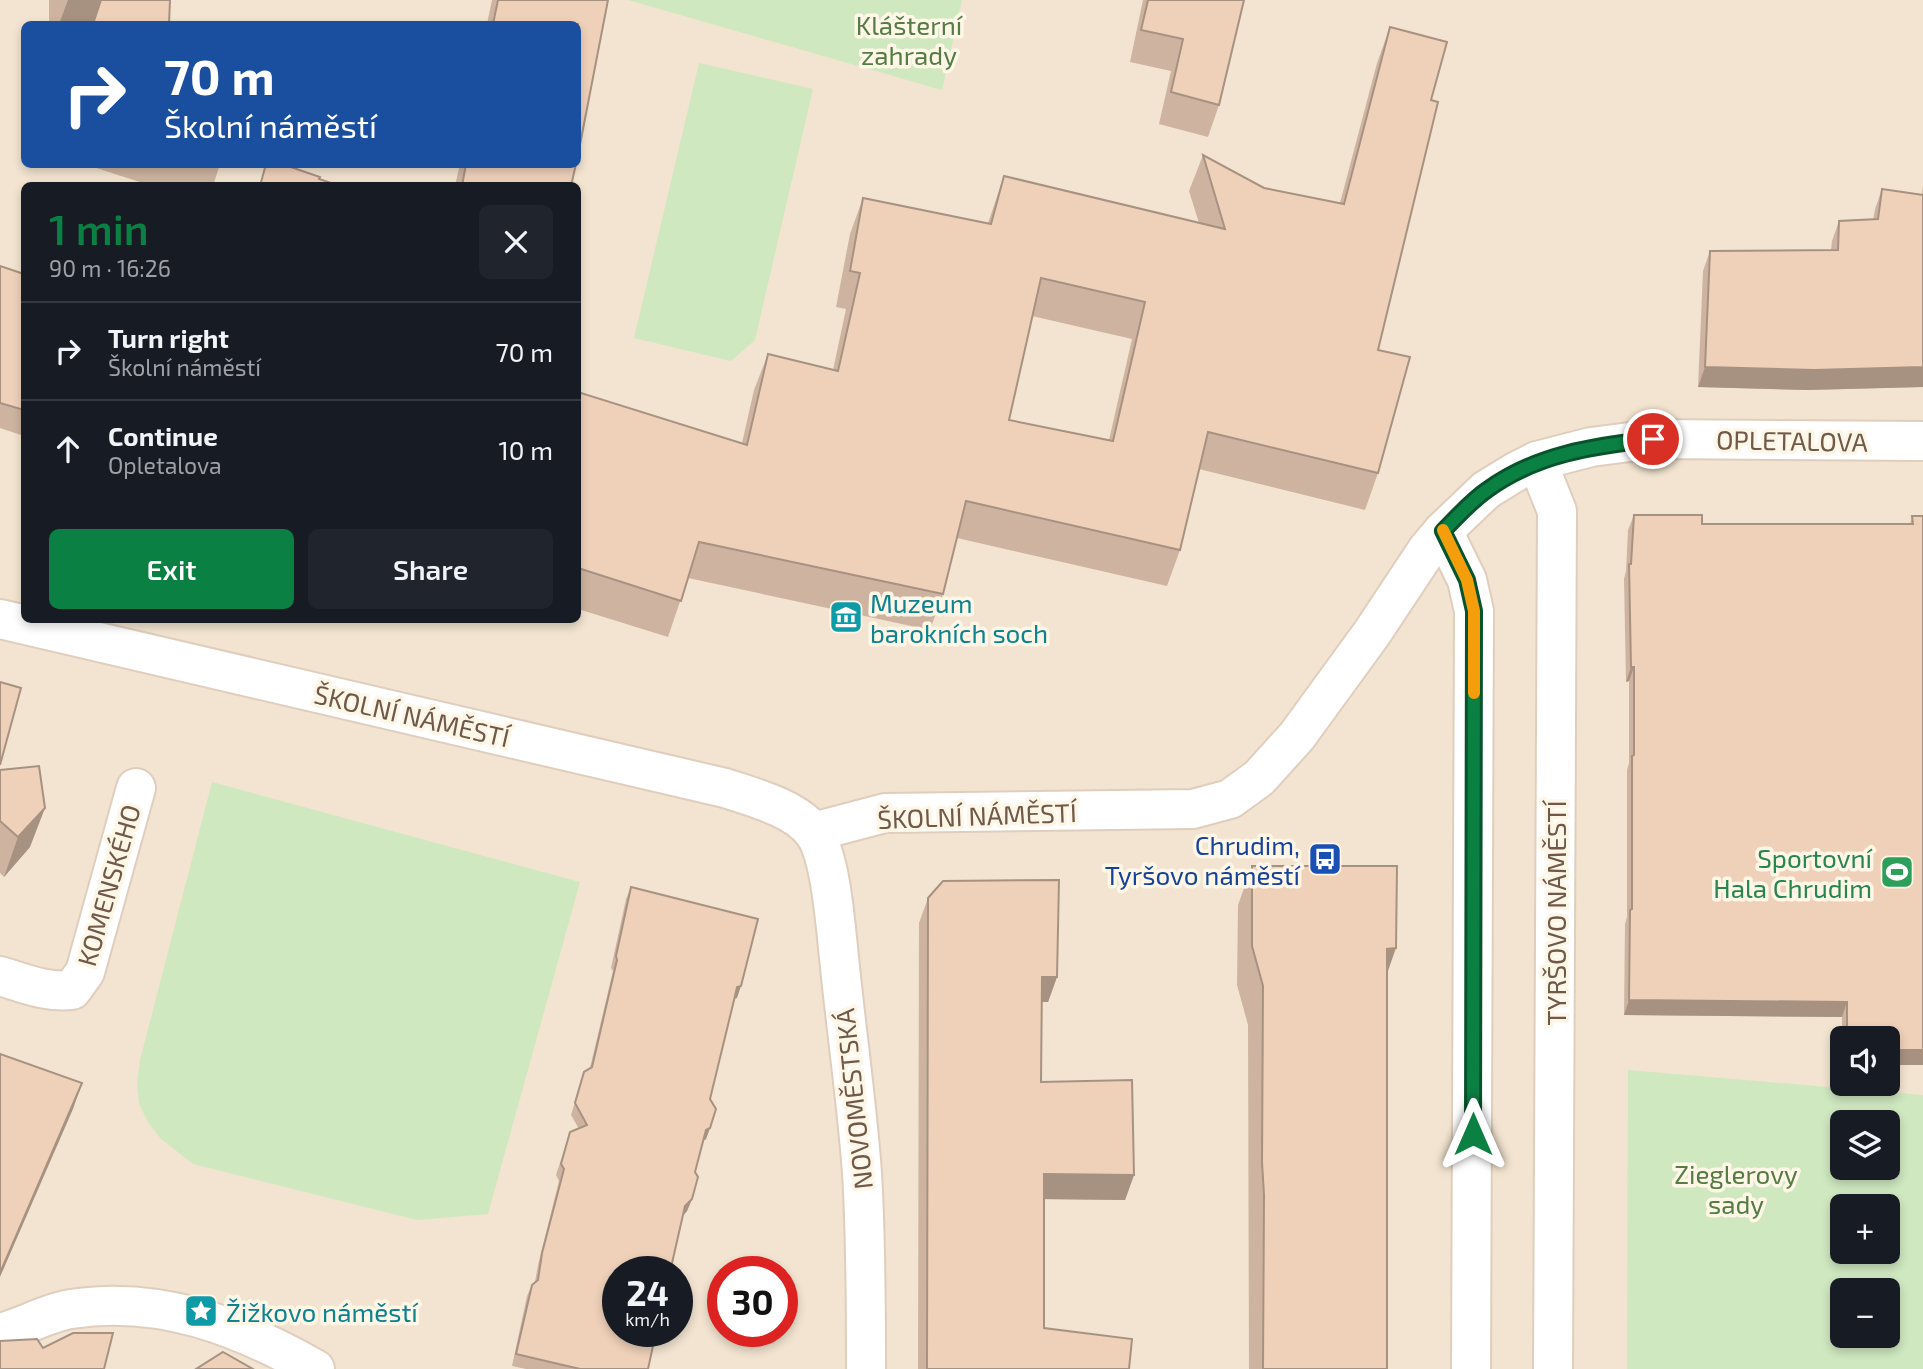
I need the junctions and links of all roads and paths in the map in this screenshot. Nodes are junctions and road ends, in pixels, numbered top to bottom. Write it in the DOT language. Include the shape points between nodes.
graph roads {
  1 [pos="1923,441"];
  2 [pos="1537,461"];
  3 [pos="1443,531"];
  4 [pos="0,619"];
  5 [pos="136,788"];
  6 [pos="813,832"];
  7 [pos="0,976"];
  8 [pos="0,1334"];
  9 [pos="315,1369"];
  10 [pos="866,1369"];
  11 [pos="1471,1369"];
  12 [pos="1553,1369"];
  1 -- 2 [label="street, OPLETALOVA" via="1653,439 1591,447"];
  2 -- 3 [label="street, ŠKOLNÍ NÁMĚSTÍ" via="1486,490"];
  2 -- 12 [label="street, TYRŠOVO NÁMĚSTÍ" via="1557,511"];
  3 -- 6 [label="street, ŠKOLNÍ NÁMĚSTÍ" via="1297,736 1259,778 1230,799 1193,809 885,813"];
  3 -- 11 [label="street" via="1467,580 1474,611"];
  4 -- 6 [label="street, ŠKOLNÍ NÁMĚSTÍ" via="725,788 782,809"];
  5 -- 7 [label="street, KOMENSKÉHO" via="85,972 72,990 47,990"];
  6 -- 10 [label="street, NOVOMĚSTSKÁ" via="828,873 862,1173"];
  8 -- 9 [label="street" via="69,1309 148,1307 201,1317 257,1338"];
}
